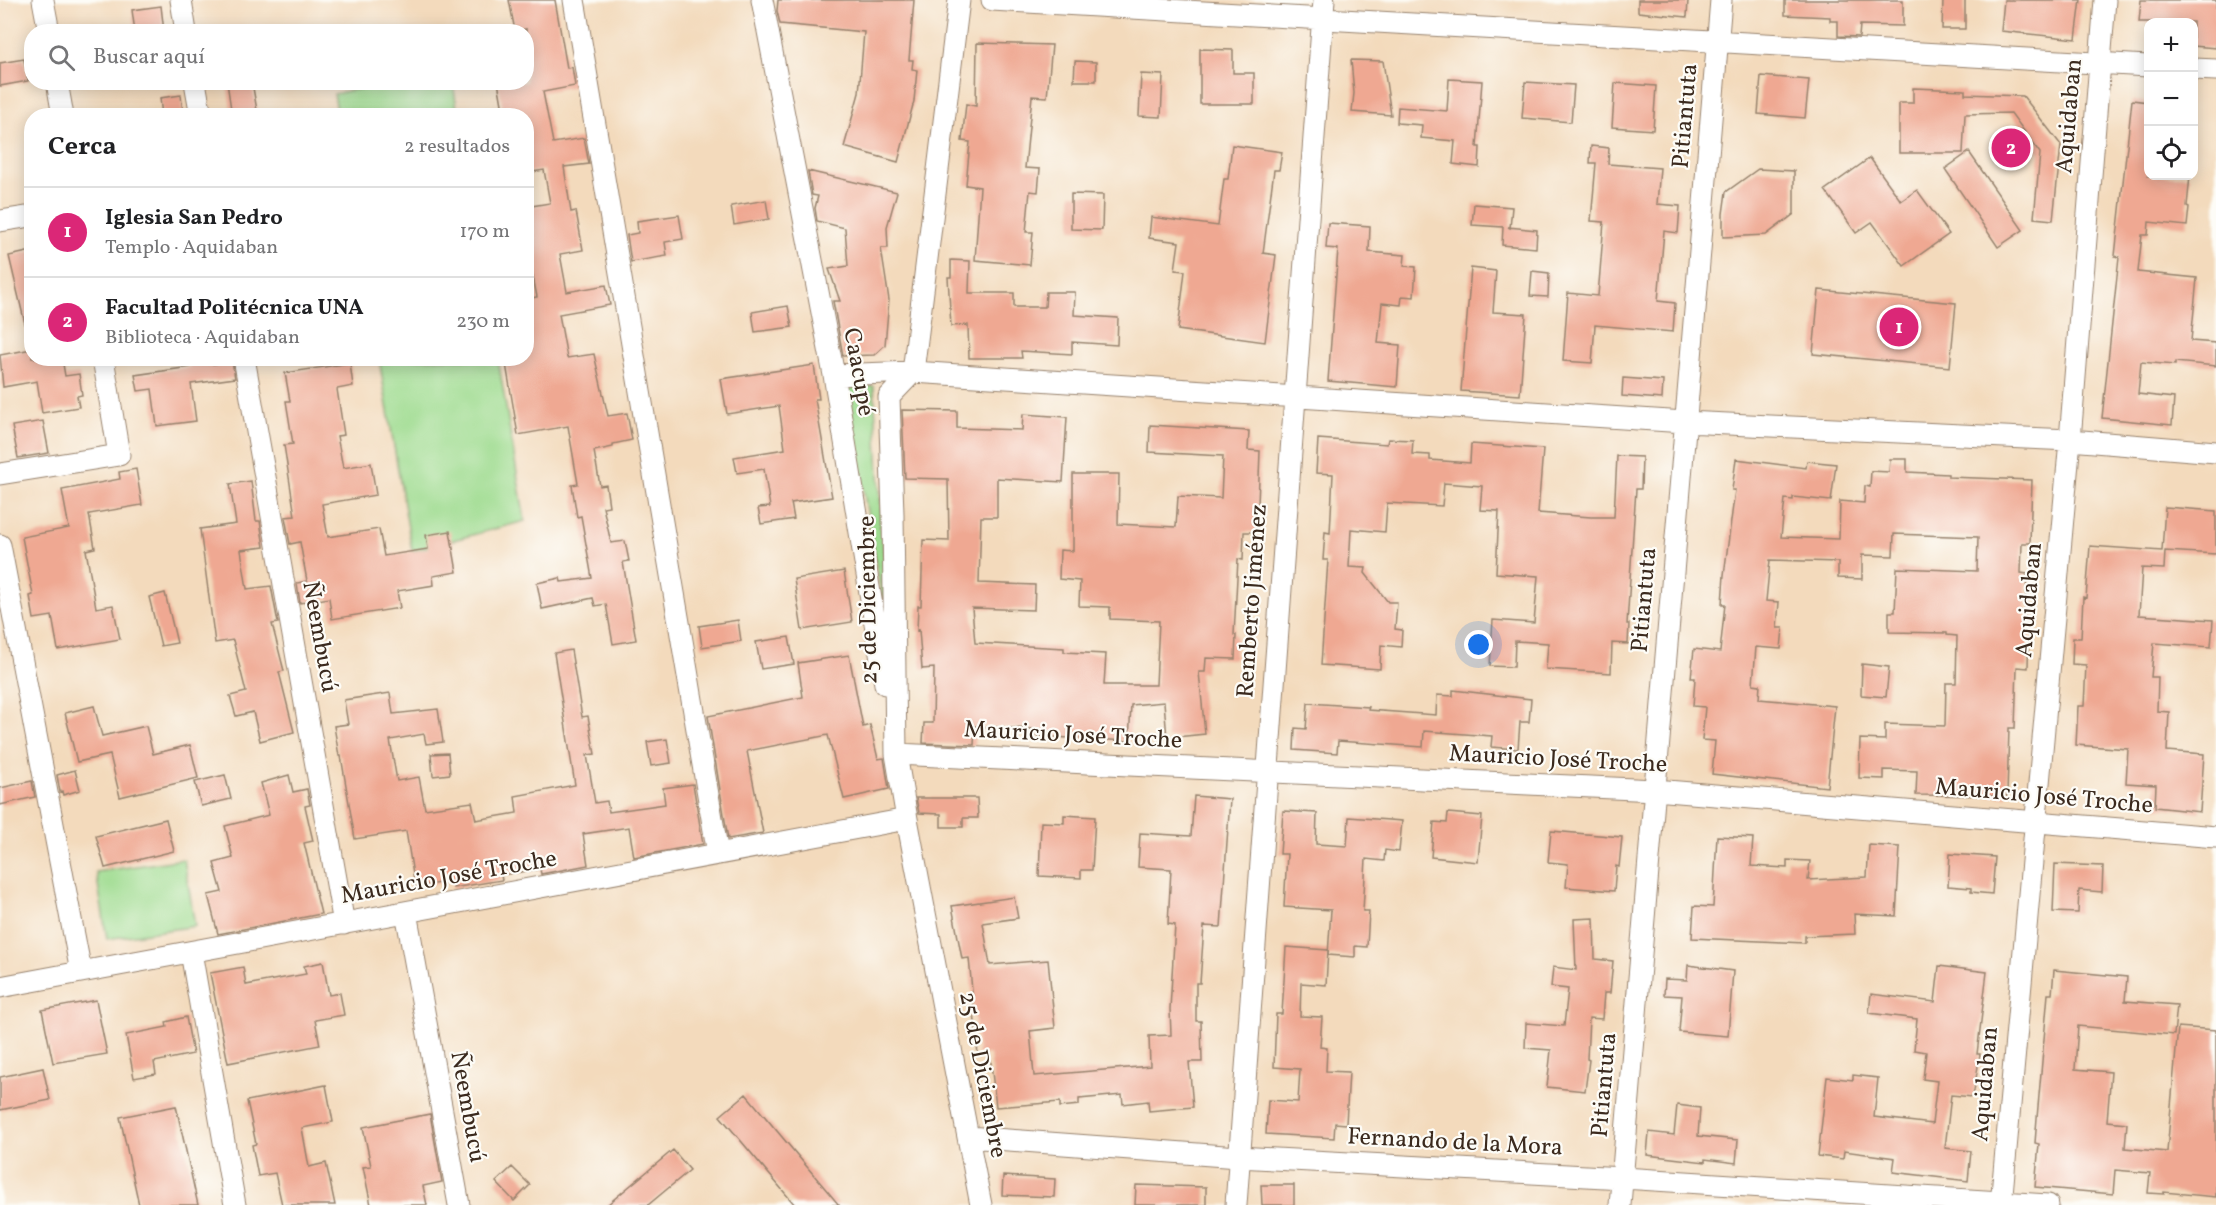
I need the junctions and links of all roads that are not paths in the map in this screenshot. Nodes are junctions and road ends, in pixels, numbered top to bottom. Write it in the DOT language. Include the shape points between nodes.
graph roads {
  1 [pos="43,0"];
  2 [pos="181,0"];
  3 [pos="574,0"];
  4 [pos="762,0"];
  5 [pos="959,0"];
  6 [pos="992,0"];
  7 [pos="1721,0"];
  8 [pos="2105,0"];
  9 [pos="1322,10"];
  10 [pos="48,24"];
  11 [pos="185,24"];
  12 [pos="1718,41"];
  13 [pos="2100,64"];
  14 [pos="2144,66"];
  15 [pos="2198,69"];
  16 [pos="2216,70"];
  17 [pos="58,90"];
  18 [pos="196,90"];
  19 [pos="62,108"];
  20 [pos="200,108"];
  21 [pos="24,217"];
  22 [pos="0,221"];
  23 [pos="104,366"];
  24 [pos="245,366"];
  25 [pos="913,372"];
  26 [pos="834,375"];
  27 [pos="1293,396"];
  28 [pos="1685,422"];
  29 [pos="2070,440"];
  30 [pos="2216,452"];
  31 [pos="0,474"];
  32 [pos="0,546"];
  33 [pos="896,754"];
  34 [pos="1267,771"];
  35 [pos="1655,790"];
  36 [pos="907,819"];
  37 [pos="2036,822"];
  38 [pos="2216,837"];
  39 [pos="718,854"];
  40 [pos="406,912"];
  41 [pos="344,924"];
  42 [pos="191,952"];
  43 [pos="81,972"];
  44 [pos="0,987"];
  45 [pos="968,1137"];
  46 [pos="1238,1157"];
  47 [pos="1623,1178"];
  48 [pos="2001,1203"];
  49 [pos="235,1205"];
  50 [pos="459,1205"];
  51 [pos="981,1205"];
  52 [pos="1236,1205"];
  53 [pos="1620,1205"];
  54 [pos="2048,1205"];
  1 -- 10 [label="street"];
  2 -- 11 [label="street"];
  3 -- 39 [label="street"];
  4 -- 26 [label="street, Caacupé"];
  5 -- 25 [label="street"];
  6 -- 9 [label="street"];
  7 -- 12 [label="street, Pitiantuta"];
  8 -- 13 [label="street, Aquidaban"];
  9 -- 12 [label="street"];
  9 -- 27 [label="street, Remberto Jiménez"];
  12 -- 13 [label="street"];
  12 -- 28 [label="street, Pitiantuta"];
  13 -- 14 [label="street"];
  13 -- 29 [label="street, Aquidaban"];
  15 -- 16 [label="street"];
  17 -- 19 [label="street"];
  18 -- 20 [label="street"];
  21 -- 22 [label="street"];
  23 -- 31 [label="street" via="119,455"];
  24 -- 41 [label="street, Ñeembucú"];
  25 -- 26 [label="street"];
  25 -- 27 [label="street"];
  25 -- 33 [label="street, 25 de Diciembre" via="889,397"];
  26 -- 33 [label="street, Caacupé"];
  27 -- 28 [label="street"];
  27 -- 34 [label="street, Remberto Jiménez"];
  28 -- 29 [label="street"];
  28 -- 35 [label="street, Pitiantuta"];
  29 -- 30 [label="street"];
  29 -- 37 [label="street, Aquidaban"];
  32 -- 43 [label="street"];
  33 -- 34 [label="street, Mauricio José Troche"];
  33 -- 36 [label="street, 25 de Diciembre"];
  34 -- 35 [label="street, Mauricio José Troche"];
  34 -- 46 [label="street, Remberto Jiménez"];
  35 -- 37 [label="street, Mauricio José Troche"];
  35 -- 47 [label="street, Pitiantuta"];
  36 -- 39 [label="street, Mauricio José Troche"];
  36 -- 45 [label="street, 25 de Diciembre"];
  37 -- 38 [label="street, Mauricio José Troche"];
  37 -- 48 [label="street, Aquidaban"];
  39 -- 40 [label="street, Mauricio José Troche"];
  40 -- 41 [label="street, Mauricio José Troche"];
  40 -- 50 [label="street, Ñeembucú"];
  41 -- 42 [label="street, Mauricio José Troche"];
  42 -- 43 [label="street, Mauricio José Troche"];
  42 -- 49 [label="street"];
  43 -- 44 [label="street, Mauricio José Troche"];
  45 -- 46 [label="street, Fernando de la Mora"];
  45 -- 51 [label="street, 25 de Diciembre"];
  46 -- 47 [label="street, Fernando de la Mora"];
  46 -- 52 [label="street, Remberto Jiménez"];
  47 -- 48 [label="street, Fernando de la Mora"];
  47 -- 53 [label="street, Pitiantuta"];
  48 -- 54 [label="street, Fernando de la Mora"];
}
